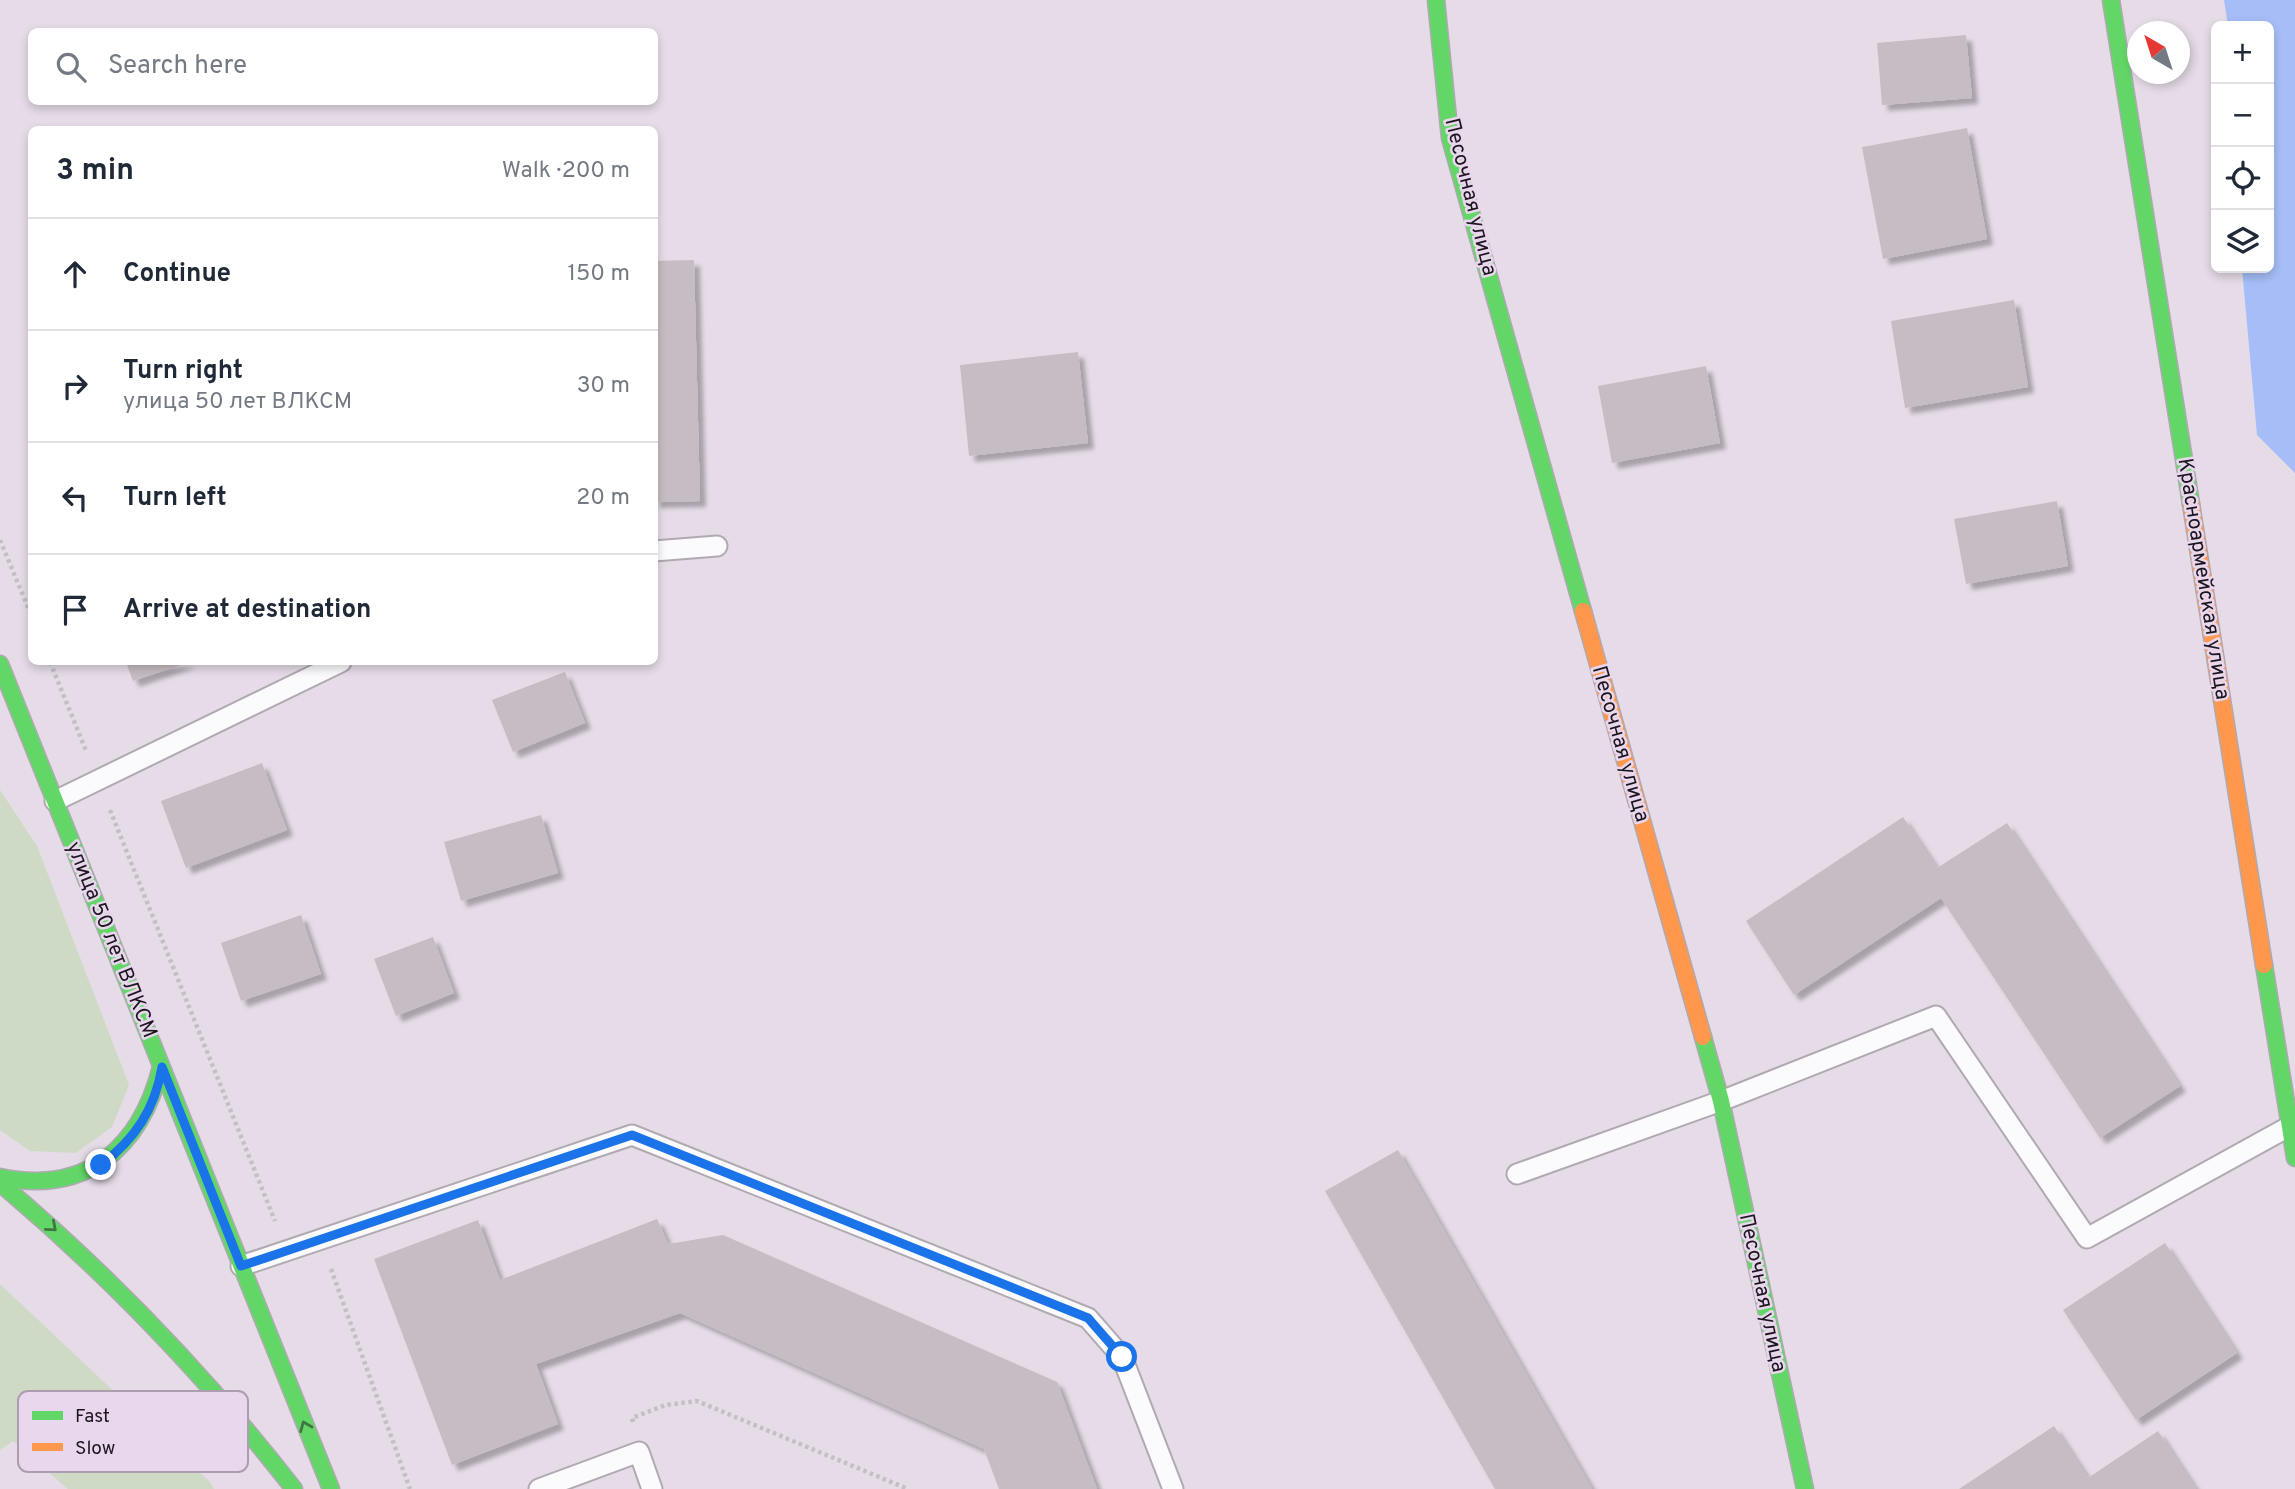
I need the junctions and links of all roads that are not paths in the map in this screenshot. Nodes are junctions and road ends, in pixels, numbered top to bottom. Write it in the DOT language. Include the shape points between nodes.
graph roads {
  1 [pos="1436,0"];
  2 [pos="2111,0"];
  3 [pos="717,546"];
  4 [pos="658,551"];
  5 [pos="0,664"];
  6 [pos="335,665"];
  7 [pos="0,713"];
  8 [pos="41,765"];
  9 [pos="55,801"];
  10 [pos="162,1067"];
  11 [pos="1721,1101"];
  12 [pos="2290,1126"];
  13 [pos="2295,1158"];
  14 [pos="1517,1174"];
  15 [pos="0,1177"];
  16 [pos="0,1183"];
  17 [pos="241,1266"];
  18 [pos="215,1391"];
  19 [pos="248,1432"];
  20 [pos="294,1489"];
  21 [pos="331,1489"];
  22 [pos="539,1489"];
  23 [pos="653,1489"];
  24 [pos="1173,1489"];
  25 [pos="1805,1489"];
  1 -- 11 [label="street, Песочная улица" via="1450,138"];
  2 -- 12 [label="street, Красноармейская улица"];
  3 -- 4 [label="lane"];
  5 -- 8 [label="street, улица 50 лет ВЛКСМ"];
  6 -- 9 [label="lane"];
  7 -- 8 [label="street"];
  8 -- 9 [label="street, улица 50 лет ВЛКСМ"];
  9 -- 10 [label="street, улица 50 лет ВЛКСМ"];
  10 -- 15 [label="street" via="143,1123 101,1165 44,1182"];
  10 -- 17 [label="street, улица 50 лет ВЛКСМ"];
  11 -- 12 [label="lane" via="1936,1016 2087,1238"];
  11 -- 14 [label="lane"];
  11 -- 25 [label="street, Песочная улица"];
  12 -- 13 [label="street, Красноармейская улица"];
  16 -- 18 [label="street, one-way" via="148,1318"];
  21 -- 17 [label="street, улица 50 лет ВЛКСМ, one-way"];
  17 -- 24 [label="lane" via="632,1135 1088,1318 1122,1357"];
  19 -- 20 [label="street, one-way"];
  22 -- 23 [label="lane" via="639,1452"];
}
